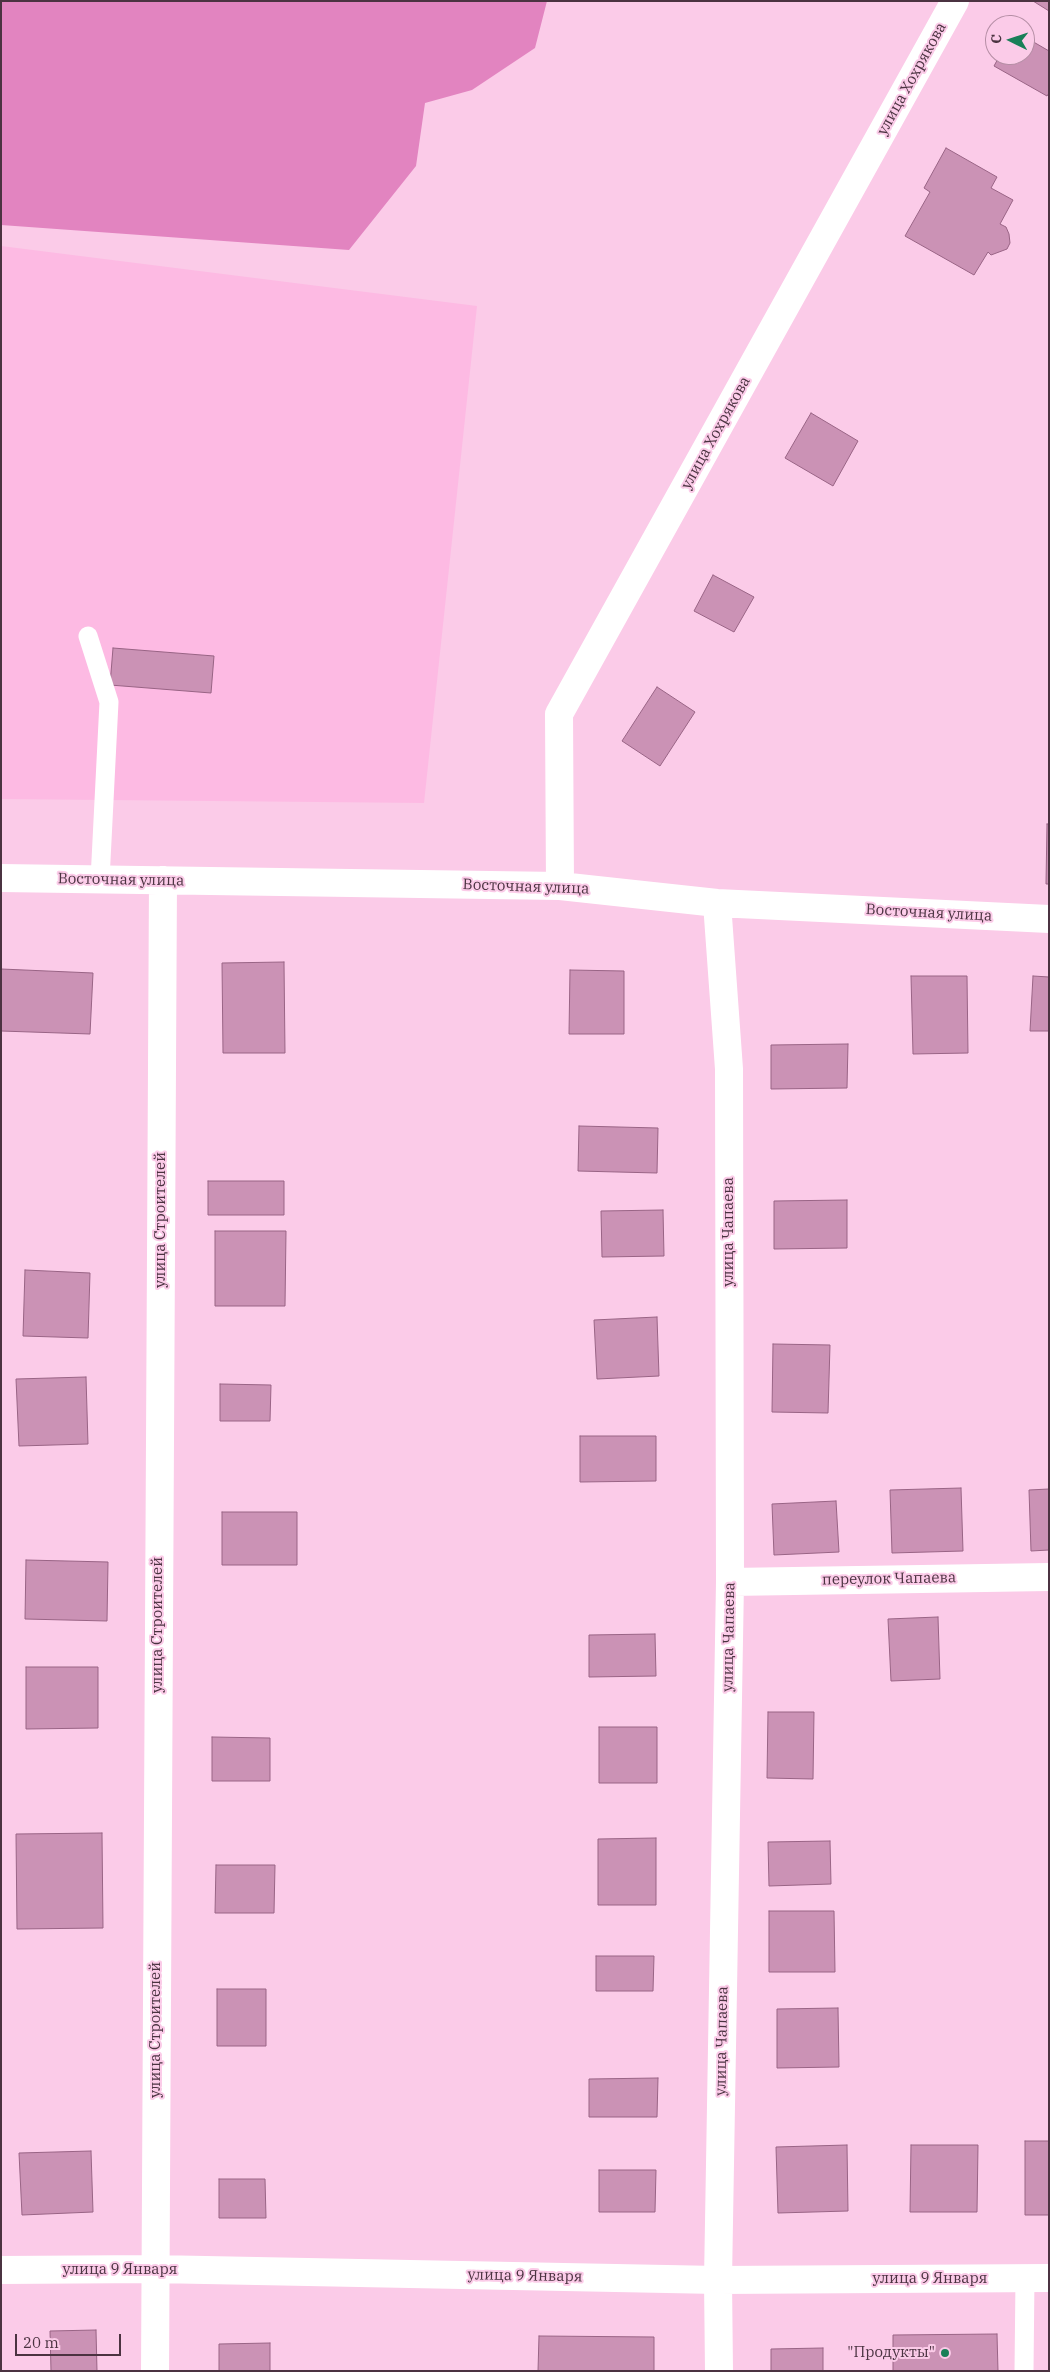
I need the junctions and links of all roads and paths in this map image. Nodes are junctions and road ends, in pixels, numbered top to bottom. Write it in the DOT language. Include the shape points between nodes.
graph roads {
  1 [pos="955,1"];
  2 [pos="88,636"];
  3 [pos="1,878"];
  4 [pos="100,880"];
  5 [pos="163,880"];
  6 [pos="560,886"];
  7 [pos="717,903"];
  8 [pos="1049,919"];
  9 [pos="1049,1577"];
  10 [pos="730,1582"];
  11 [pos="154,2269"];
  12 [pos="1,2270"];
  13 [pos="1037,2278"];
  14 [pos="718,2280"];
  15 [pos="156,2371"];
  16 [pos="719,2371"];
  17 [pos="1024,2371"];
  1 -- 6 [label="street, улица Хохрякова" via="559,714"];
  2 -- 4 [label="lane" via="109,702"];
  3 -- 4 [label="street, Восточная улица"];
  4 -- 5 [label="street, Восточная улица"];
  5 -- 6 [label="street, Восточная улица"];
  5 -- 11 [label="street, улица Строителей"];
  6 -- 7 [label="street, Восточная улица"];
  7 -- 8 [label="street, Восточная улица"];
  7 -- 10 [label="street, улица Чапаева" via="729,1069"];
  9 -- 10 [label="street, переулок Чапаева"];
  10 -- 14 [label="street, улица Чапаева"];
  11 -- 12 [label="street, улица 9 Января"];
  11 -- 14 [label="street, улица 9 Января"];
  11 -- 15 [label="street, улица Строителей"];
  13 -- 14 [label="street, улица 9 Января"];
  13 -- 17 [label="lane"];
  14 -- 16 [label="street, улица Чапаева"];
}
